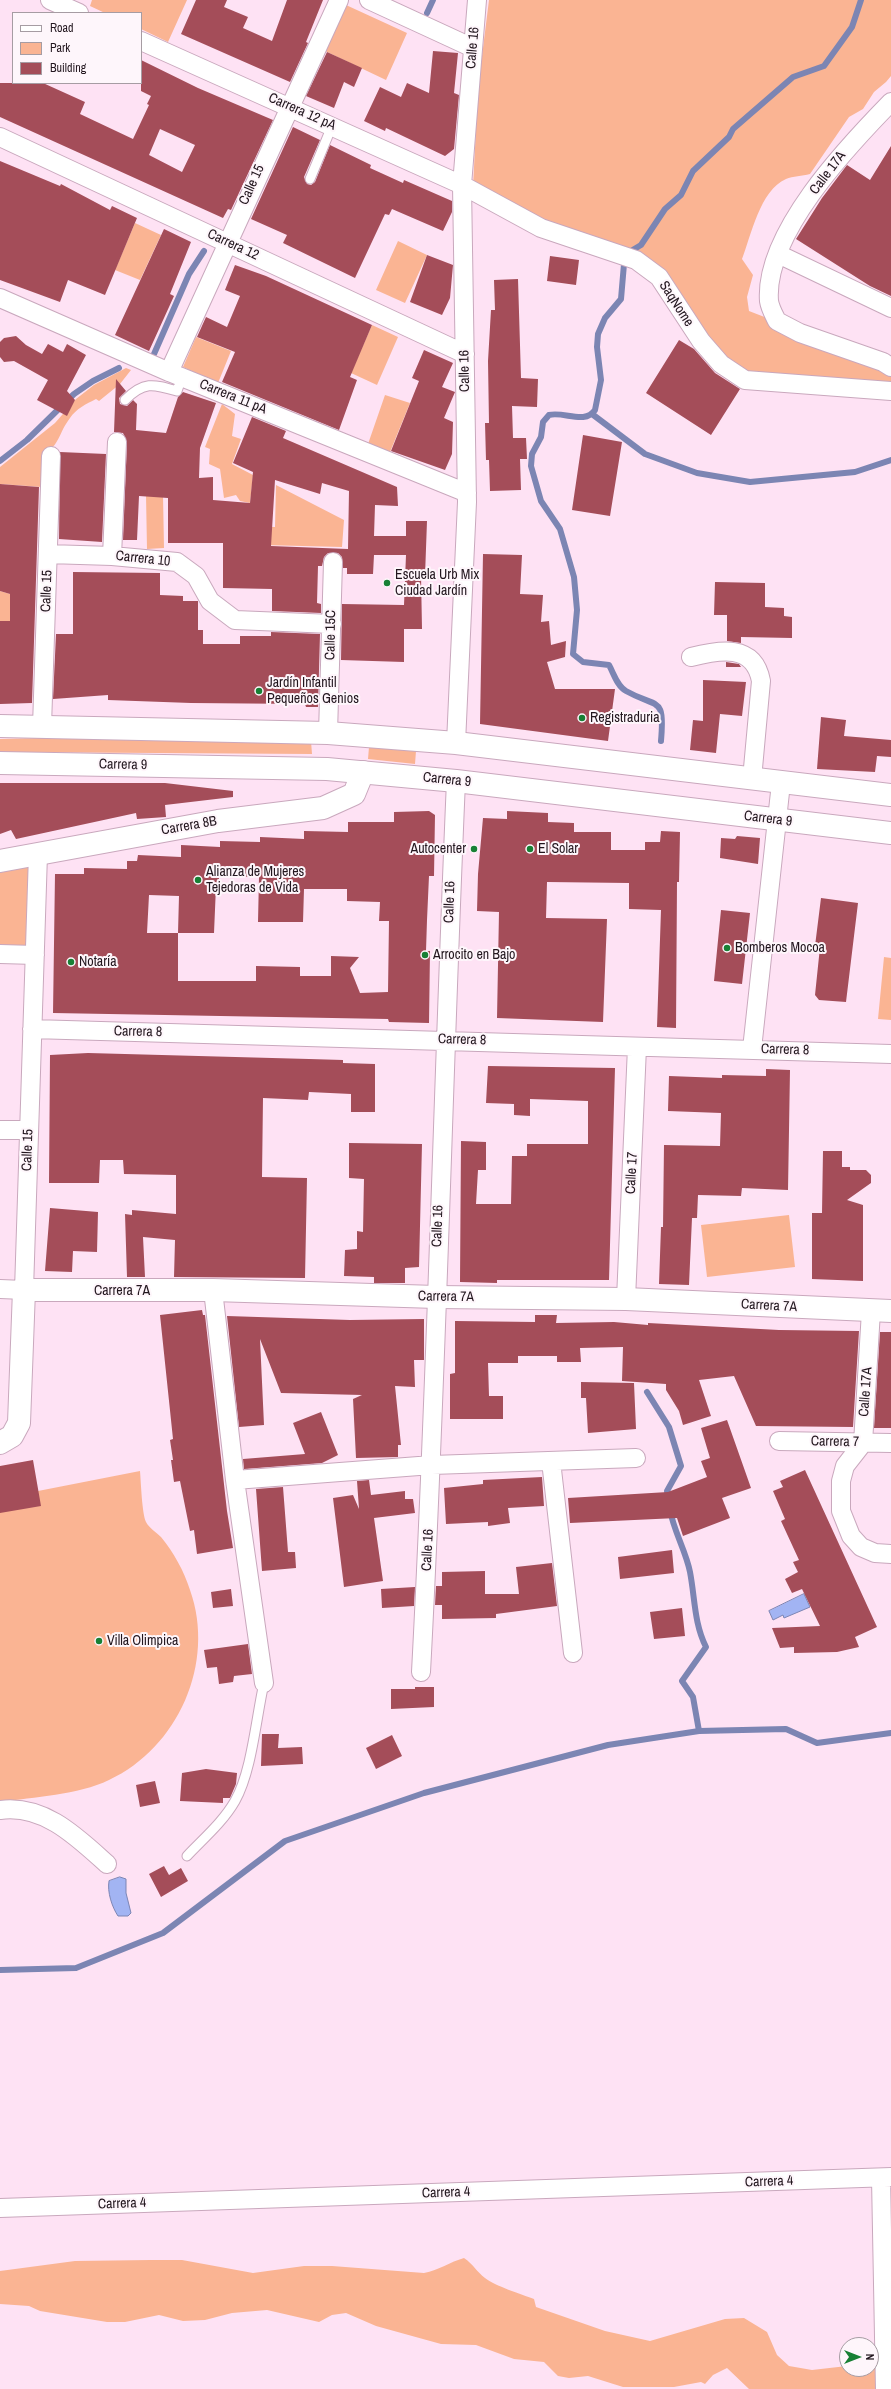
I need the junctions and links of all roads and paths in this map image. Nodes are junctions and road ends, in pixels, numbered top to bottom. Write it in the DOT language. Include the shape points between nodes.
graph roads {
  1 [pos="50,0"];
  2 [pos="339,0"];
  3 [pos="369,0"];
  4 [pos="477,0"];
  5 [pos="77,12"];
  6 [pos="142,41"];
  7 [pos="473,48"];
  8 [pos="891,102"];
  9 [pos="288,106"];
  10 [pos="332,126"];
  11 [pos="0,138"];
  12 [pos="310,178"];
  13 [pos="462,185"];
  14 [pos="227,242"];
  15 [pos="778,254"];
  16 [pos="0,298"];
  17 [pos="891,308"];
  18 [pos="465,354"];
  19 [pos="891,367"];
  20 [pos="176,374"];
  21 [pos="891,391"];
  22 [pos="125,400"];
  23 [pos="117,442"];
  24 [pos="51,456"];
  25 [pos="467,493"];
  26 [pos="48,554"];
  27 [pos="112,556"];
  28 [pos="333,562"];
  29 [pos="332,624"];
  30 [pos="690,657"];
  31 [pos="0,726"];
  32 [pos="42,726"];
  33 [pos="328,733"];
  34 [pos="456,743"];
  35 [pos="0,763"];
  36 [pos="363,772"];
  37 [pos="752,779"];
  38 [pos="456,781"];
  39 [pos="781,783"];
  40 [pos="891,795"];
  41 [pos="777,820"];
  42 [pos="891,833"];
  43 [pos="38,854"];
  44 [pos="0,861"];
  45 [pos="0,954"];
  46 [pos="35,956"];
  47 [pos="32,1029"];
  48 [pos="444,1040"];
  49 [pos="638,1047"];
  50 [pos="752,1049"];
  51 [pos="891,1054"];
  52 [pos="0,1130"];
  53 [pos="28,1130"];
  54 [pos="0,1289"];
  55 [pos="24,1290"];
  56 [pos="213,1290"];
  57 [pos="436,1297"];
  58 [pos="626,1299"];
  59 [pos="881,1311"];
  60 [pos="779,1441"];
  61 [pos="2,1442"];
  62 [pos="863,1443"];
  63 [pos="891,1443"];
  64 [pos="636,1458"];
  65 [pos="551,1461"];
  66 [pos="432,1465"];
  67 [pos="235,1480"];
  68 [pos="891,1554"];
  69 [pos="573,1653"];
  70 [pos="421,1672"];
  71 [pos="264,1683"];
  72 [pos="0,1810"];
  73 [pos="187,1856"];
  74 [pos="107,1864"];
  75 [pos="886,2178"];
  76 [pos="0,2208"];
  77 [pos="885,2389"];
  1 -- 5 [label="street"];
  2 -- 9 [label="street, Calle 15"];
  3 -- 7 [label="street"];
  4 -- 7 [label="street, Calle 16"];
  6 -- 9 [label="street, Carrera 12 pA"];
  7 -- 13 [label="street, Calle 16"];
  8 -- 15 [label="street, Calle 17A" via="854,140 820,182 788,231"];
  9 -- 10 [label="street, Carrera 12 pA"];
  9 -- 14 [label="street, Calle 15"];
  10 -- 12 [label="lane"];
  10 -- 13 [label="street, Carrera 12 pA"];
  11 -- 14 [label="street, Carrera 12"];
  13 -- 18 [label="street, Calle 16"];
  13 -- 21 [label="street, SaqNome" via="541,228 630,258 659,277 701,341 721,364 745,380"];
  14 -- 18 [label="street, Carrera 12"];
  14 -- 20 [label="street, Calle 15"];
  15 -- 17 [label="street"];
  15 -- 19 [label="street" via="769,288 769,303 777,321 800,333"];
  16 -- 20 [label="street, Carrera 11 pA"];
  18 -- 25 [label="street, Calle 16"];
  20 -- 22 [label="lane" via="177,391 154,384 136,389"];
  20 -- 25 [label="street, Carrera 11 pA"];
  23 -- 27 [label="street"];
  24 -- 26 [label="street, Calle 15"];
  25 -- 34 [label="street, Calle 16"];
  26 -- 27 [label="street, Carrera 10"];
  26 -- 32 [label="street, Calle 15"];
  27 -- 29 [label="street, Carrera 10" via="177,562 196,576 210,601 235,620"];
  28 -- 29 [label="street, Calle 15C"];
  29 -- 33 [label="street, Calle 15C"];
  30 -- 37 [label="street" via="729,650 755,664 761,682"];
  31 -- 32 [label="main road"];
  32 -- 33 [label="main road"];
  33 -- 34 [label="main road"];
  34 -- 37 [label="main road"];
  35 -- 36 [label="main road, Carrera 9" via="218,766"];
  36 -- 38 [label="main road, Carrera 9"];
  36 -- 43 [label="main road, Carrera 8B" via="354,794 323,808 218,821"];
  37 -- 39 [label="main road"];
  38 -- 41 [label="main road, Carrera 9"];
  38 -- 48 [label="street, Calle 16"];
  39 -- 40 [label="main road"];
  39 -- 41 [label="street"];
  41 -- 42 [label="main road, Carrera 9"];
  41 -- 50 [label="street"];
  43 -- 44 [label="main road, Carrera 8B"];
  43 -- 46 [label="street, Calle 15"];
  45 -- 46 [label="street"];
  46 -- 47 [label="street, Calle 15"];
  47 -- 48 [label="street, Carrera 8"];
  47 -- 53 [label="street, Calle 15"];
  48 -- 49 [label="street, Carrera 8"];
  48 -- 57 [label="street, Calle 16"];
  49 -- 50 [label="street, Carrera 8"];
  49 -- 58 [label="street, Calle 17"];
  50 -- 51 [label="street, Carrera 8"];
  52 -- 53 [label="street"];
  53 -- 55 [label="street, Calle 15"];
  54 -- 55 [label="street, Carrera 7A"];
  55 -- 56 [label="main road, Carrera 7A"];
  55 -- 61 [label="main road, Calle 15" via="19,1423 12,1436"];
  56 -- 57 [label="main road, Carrera 7A"];
  56 -- 67 [label="street"];
  57 -- 58 [label="main road, Carrera 7A"];
  57 -- 66 [label="street, Calle 16"];
  58 -- 59 [label="main road, Carrera 7A"];
  59 -- 62 [label="street, Calle 17A"];
  60 -- 62 [label="street, Carrera 7"];
  62 -- 63 [label="street, Carrera 7"];
  62 -- 68 [label="street" via="845,1466 841,1481 841,1511 851,1536 861,1547 875,1553"];
  64 -- 65 [label="street"];
  65 -- 66 [label="street"];
  65 -- 69 [label="street"];
  66 -- 67 [label="street"];
  66 -- 70 [label="street, Calle 16"];
  67 -- 71 [label="street"];
  71 -- 73 [label="lane" via="246,1773 236,1800"];
  72 -- 74 [label="street" via="36,1812 80,1840"];
  75 -- 76 [label="street, Carrera 4"];
  75 -- 77 [label="street"];
}
